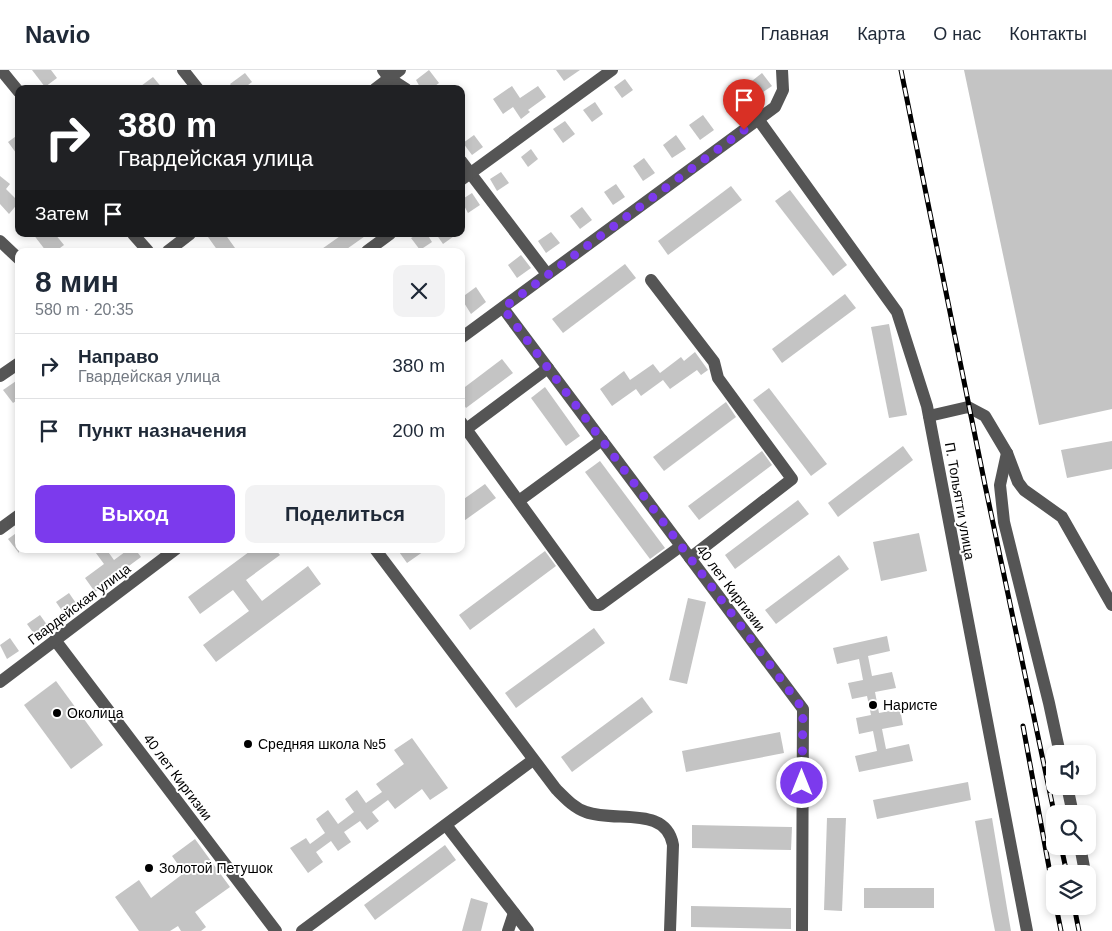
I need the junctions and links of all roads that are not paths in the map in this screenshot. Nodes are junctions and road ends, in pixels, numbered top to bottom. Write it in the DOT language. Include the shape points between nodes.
graph roads {
  1 [pos="0,70"];
  2 [pos="184,70"];
  3 [pos="400,70"];
  4 [pos="612,70"];
  5 [pos="782,70"];
  6 [pos="386,74"];
  7 [pos="195,85"];
  8 [pos="378,85"];
  9 [pos="401,85"];
  10 [pos="15,87"];
  11 [pos="758,119"];
  12 [pos="466,176"];
  13 [pos="136,237"];
  14 [pos="186,237"];
  15 [pos="386,237"];
  16 [pos="0,241"];
  17 [pos="146,248"];
  18 [pos="172,248"];
  19 [pos="371,248"];
  20 [pos="15,255"];
  21 [pos="547,274"];
  22 [pos="651,280"];
  23 [pos="503,308"];
  24 [pos="465,335"];
  25 [pos="15,366"];
  26 [pos="548,368"];
  27 [pos="0,376"];
  28 [pos="930,416"];
  29 [pos="465,427"];
  30 [pos="465,431"];
  31 [pos="602,440"];
  32 [pos="1007,453"];
  33 [pos="520,500"];
  34 [pos="15,518"];
  35 [pos="0,529"];
  36 [pos="681,546"];
  37 [pos="171,553"];
  38 [pos="378,553"];
  39 [pos="690,558"];
  40 [pos="1112,605"];
  41 [pos="56,640"];
  42 [pos="0,682"];
  43 [pos="1058,745"];
  44 [pos="534,760"];
  45 [pos="446,824"];
  46 [pos="514,913"];
  47 [pos="276,931"];
  48 [pos="302,931"];
  49 [pos="508,931"];
  50 [pos="528,931"];
  51 [pos="670,931"];
  52 [pos="802,931"];
  53 [pos="1026,931"];
  1 -- 10 [label="street"];
  2 -- 7 [label="street"];
  3 -- 6 [label="street"];
  4 -- 12 [label="street"];
  5 -- 11 [label="street" via="782,90 775,107"];
  6 -- 8 [label="street"];
  6 -- 9 [label="street"];
  11 -- 21 [label="street"];
  11 -- 28 [label="street, П. Тольятти улица" via="897,312"];
  12 -- 21 [label="street"];
  13 -- 17 [label="street"];
  14 -- 18 [label="street"];
  15 -- 19 [label="street"];
  16 -- 20 [label="street"];
  21 -- 23 [label="street"];
  22 -- 39 [label="street" via="714,362 718,378 792,479"];
  23 -- 24 [label="street"];
  23 -- 26 [label="street, 40 лет Киргизии"];
  25 -- 27 [label="street"];
  26 -- 29 [label="street"];
  26 -- 31 [label="street, 40 лет Киргизии"];
  28 -- 32 [label="street" via="968,407 976,409 985,416"];
  28 -- 53 [label="street, П. Тольятти улица"];
  30 -- 33 [label="street"];
  31 -- 33 [label="street"];
  31 -- 36 [label="street, 40 лет Киргизии"];
  32 -- 40 [label="street" via="1024,490 1062,516"];
  32 -- 43 [label="street" via="1000,485 1004,522"];
  33 -- 36 [label="street" via="597,606"];
  34 -- 35 [label="street"];
  36 -- 39 [label="street, 40 лет Киргизии"];
  37 -- 41 [label="street, Гвардейская улица"];
  38 -- 44 [label="street"];
  39 -- 52 [label="street, 40 лет Киргизии" via="803,709"];
  41 -- 42 [label="street, Гвардейская улица"];
  41 -- 47 [label="street, 40 лет Киргизии"];
  44 -- 45 [label="street"];
  44 -- 51 [label="street" via="569,803 586,813 650,820 664,825 671,833"];
  45 -- 46 [label="street"];
  45 -- 48 [label="street"];
  46 -- 49 [label="street"];
  46 -- 50 [label="street"];
}
